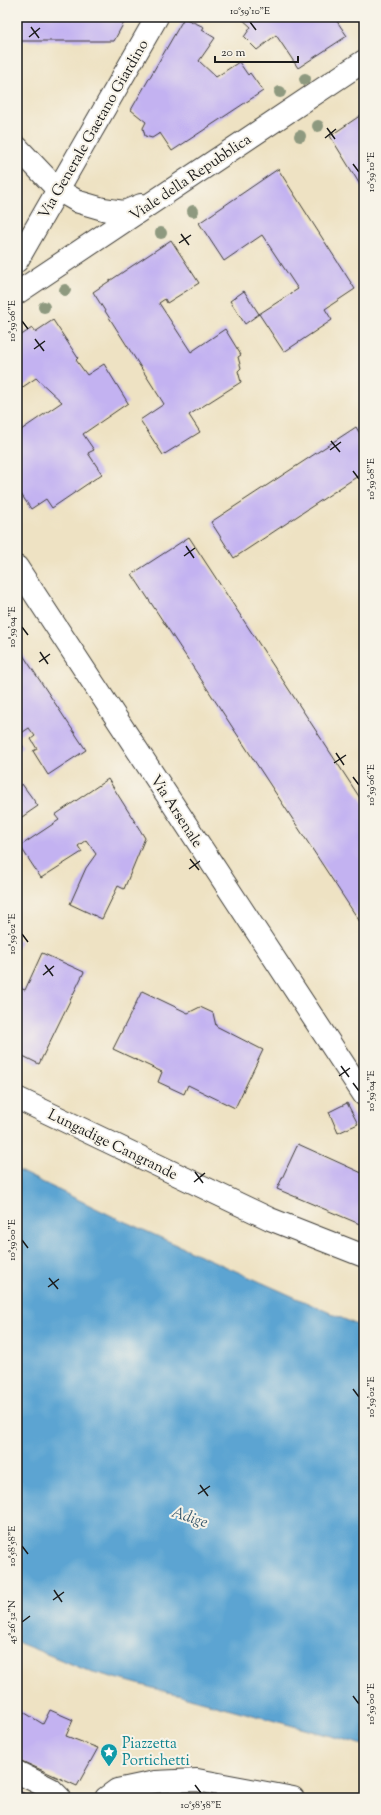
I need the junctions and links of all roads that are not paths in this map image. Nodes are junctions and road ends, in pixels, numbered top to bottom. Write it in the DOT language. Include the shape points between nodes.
graph roads {
  1 [pos="157,17"];
  2 [pos="364,61"];
  3 [pos="17,146"];
  4 [pos="58,190"];
  5 [pos="155,200"];
  6 [pos="17,261"];
  7 [pos="17,293"];
  8 [pos="17,567"];
  9 [pos="364,1095"];
  10 [pos="17,1098"];
  11 [pos="364,1256"];
  12 [pos="17,1772"];
  13 [pos="150,1790"];
  14 [pos="60,1798"];
  15 [pos="106,1798"];
  16 [pos="293,1798"];
  1 -- 4 [label="street, Via Generale Gaetano Giardino"];
  2 -- 5 [label="street, Viale della Repubblica"];
  3 -- 4 [label="street"];
  4 -- 5 [label="street" via="79,202 124,212"];
  4 -- 6 [label="street, Via Generale Gaetano Giardino"];
  5 -- 7 [label="street, Viale della Repubblica"];
  8 -- 9 [label="street, Via Arsenale"];
  10 -- 11 [label="street, Lungadige Cangrande" via="270,1219"];
  12 -- 14 [label="street" via="51,1789"];
  13 -- 15 [label="street" via="117,1790"];
  13 -- 16 [label="street" via="197,1780"];
}
